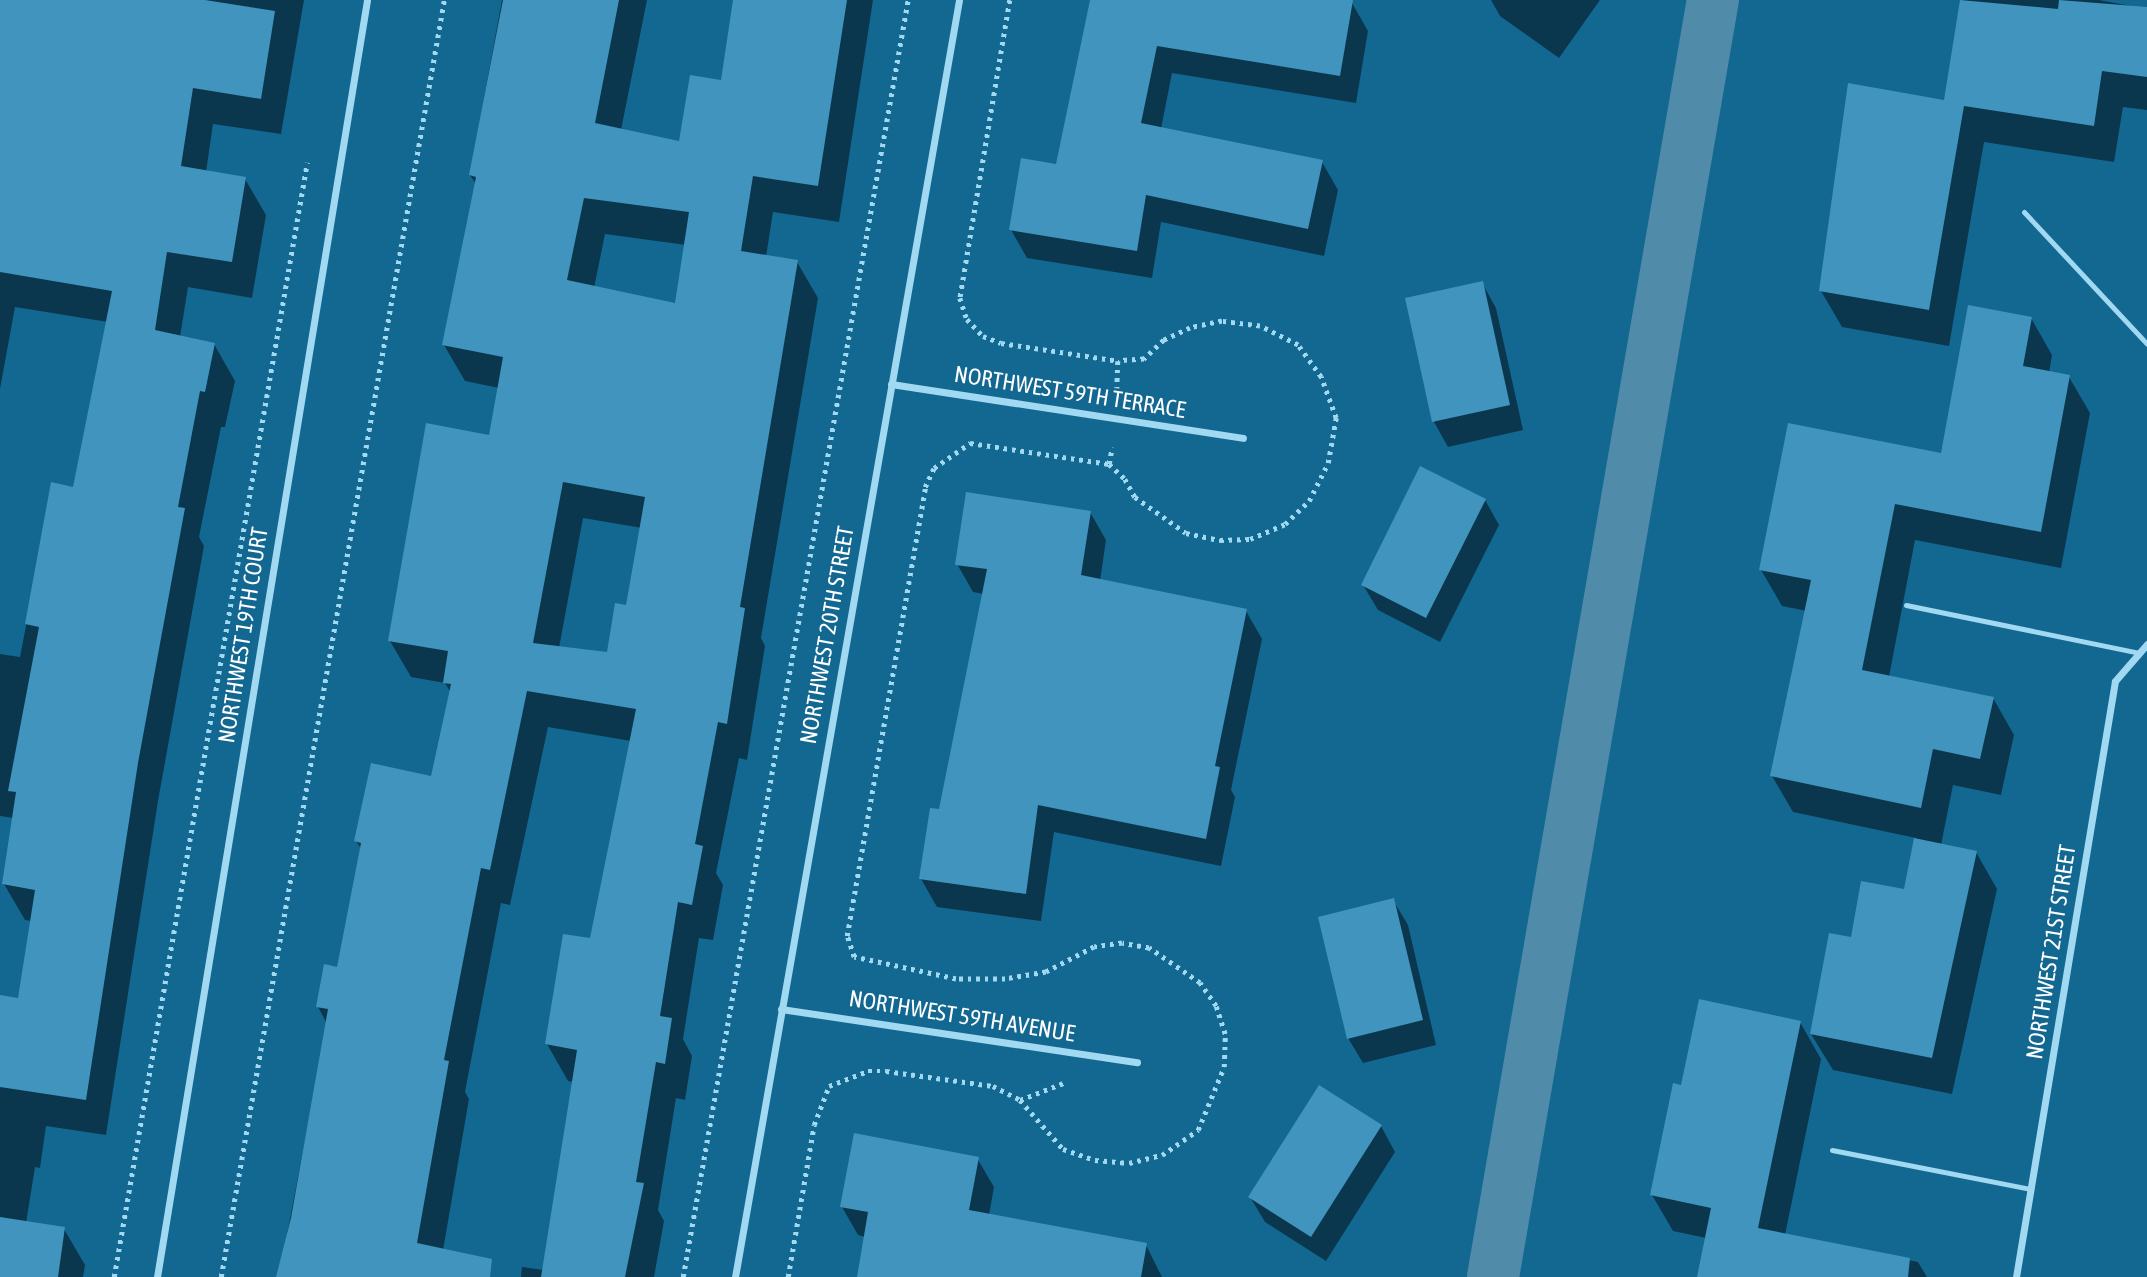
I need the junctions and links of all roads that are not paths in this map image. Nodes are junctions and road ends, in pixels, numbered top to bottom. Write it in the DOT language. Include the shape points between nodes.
graph roads {
  1 [pos="367,0"];
  2 [pos="959,0"];
  3 [pos="2024,212"];
  4 [pos="2147,344"];
  5 [pos="891,384"];
  6 [pos="1243,438"];
  7 [pos="1906,605"];
  8 [pos="2147,644"];
  9 [pos="2139,653"];
  10 [pos="781,1009"];
  11 [pos="1137,1062"];
  12 [pos="1832,1150"];
  13 [pos="2031,1189"];
  14 [pos="157,1277"];
  15 [pos="735,1277"];
  16 [pos="2016,1277"];
  1 -- 14 [label="street, NORTHWEST 19TH COURT"];
  2 -- 5 [label="street, NORTHWEST 20TH STREET"];
  3 -- 4 [label="lane"];
  5 -- 6 [label="street, NORTHWEST 59TH TERRACE"];
  5 -- 10 [label="street, NORTHWEST 20TH STREET"];
  7 -- 9 [label="lane"];
  8 -- 9 [label="street, NORTHWEST 21ST STREET"];
  9 -- 13 [label="street, NORTHWEST 21ST STREET" via="2115,681"];
  10 -- 11 [label="street, NORTHWEST 59TH AVENUE"];
  10 -- 15 [label="street, NORTHWEST 20TH STREET"];
  12 -- 13 [label="lane"];
  13 -- 16 [label="street, NORTHWEST 21ST STREET"];
}
